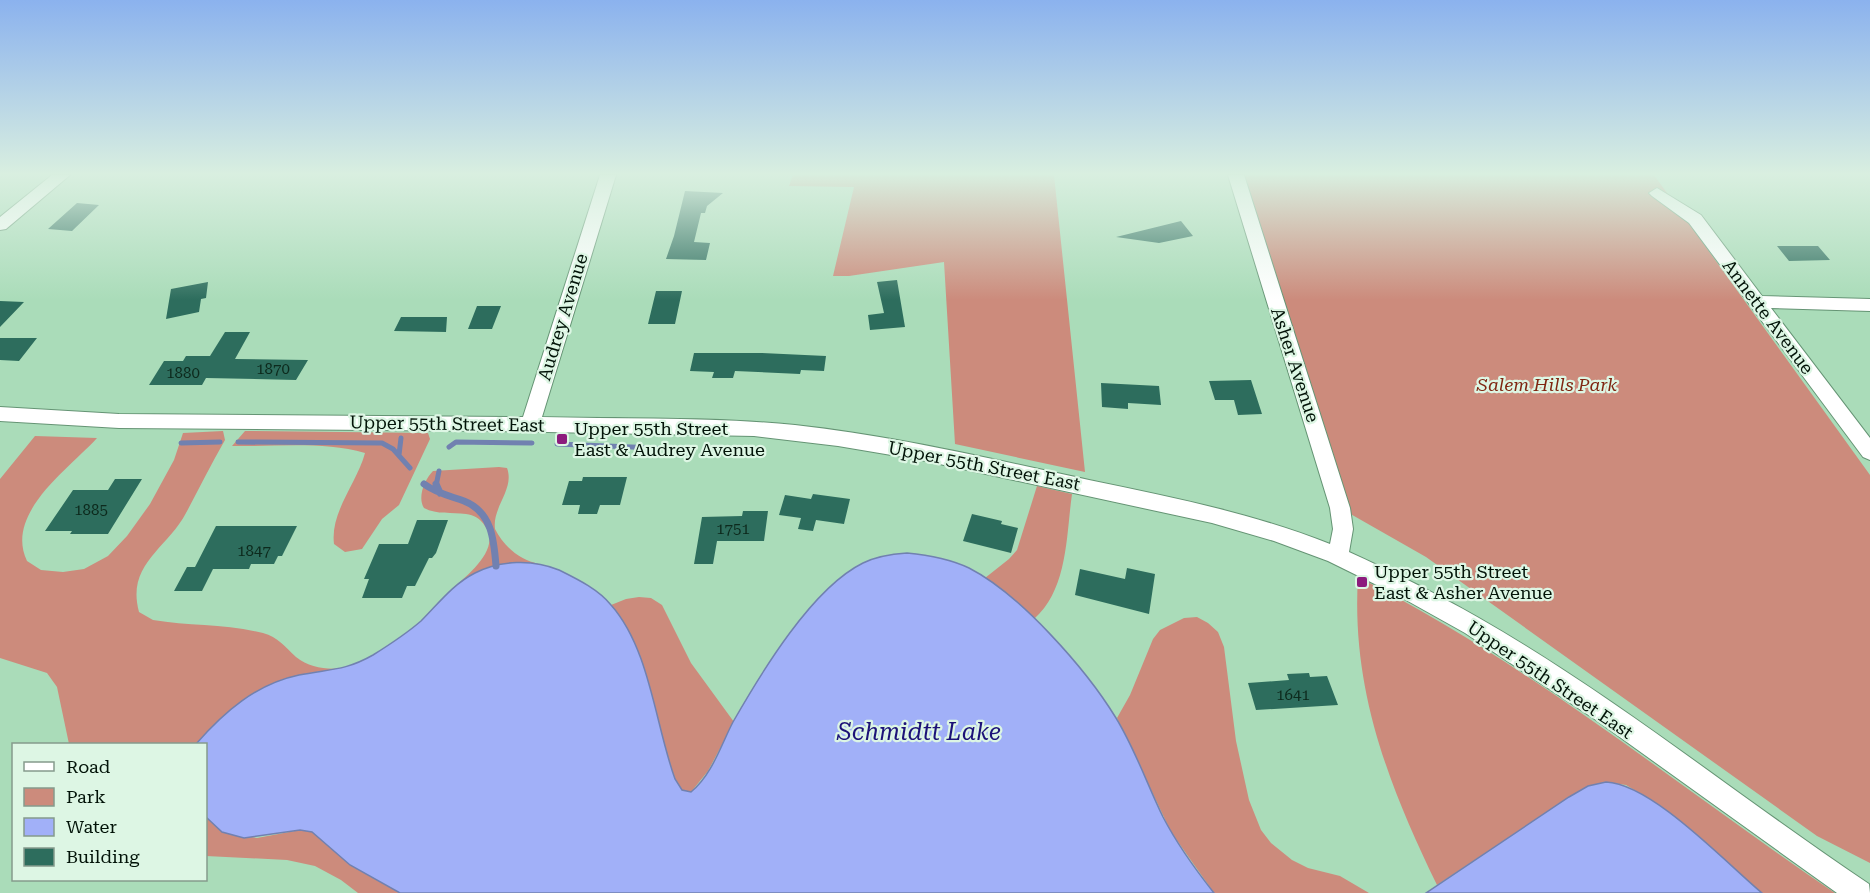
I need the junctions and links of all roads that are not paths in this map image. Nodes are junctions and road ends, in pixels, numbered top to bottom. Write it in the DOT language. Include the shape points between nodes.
graph roads {
  1 [pos="595,217"];
  2 [pos="1249,217"];
  3 [pos="1691,217"];
  4 [pos="1756,302"];
  5 [pos="1870,305"];
  6 [pos="0,414"];
  7 [pos="530,424"];
  8 [pos="1870,452"];
  9 [pos="1338,556"];
  10 [pos="1860,893"];
  1 -- 7 [label="street, Audrey Avenue"];
  2 -- 9 [label="street, Asher Avenue" via="1340,508 1343,529"];
  3 -- 4 [label="street, Annette Avenue"];
  4 -- 5 [label="street"];
  4 -- 8 [label="street, Annette Avenue"];
  6 -- 7 [label="street, Upper 55th Street East" via="100,420"];
  7 -- 9 [label="street, Upper 55th Street East" via="749,429 847,440 1171,506 1261,529"];
  9 -- 10 [label="street, Upper 55th Street East" via="1425,600 1516,655"];
}
